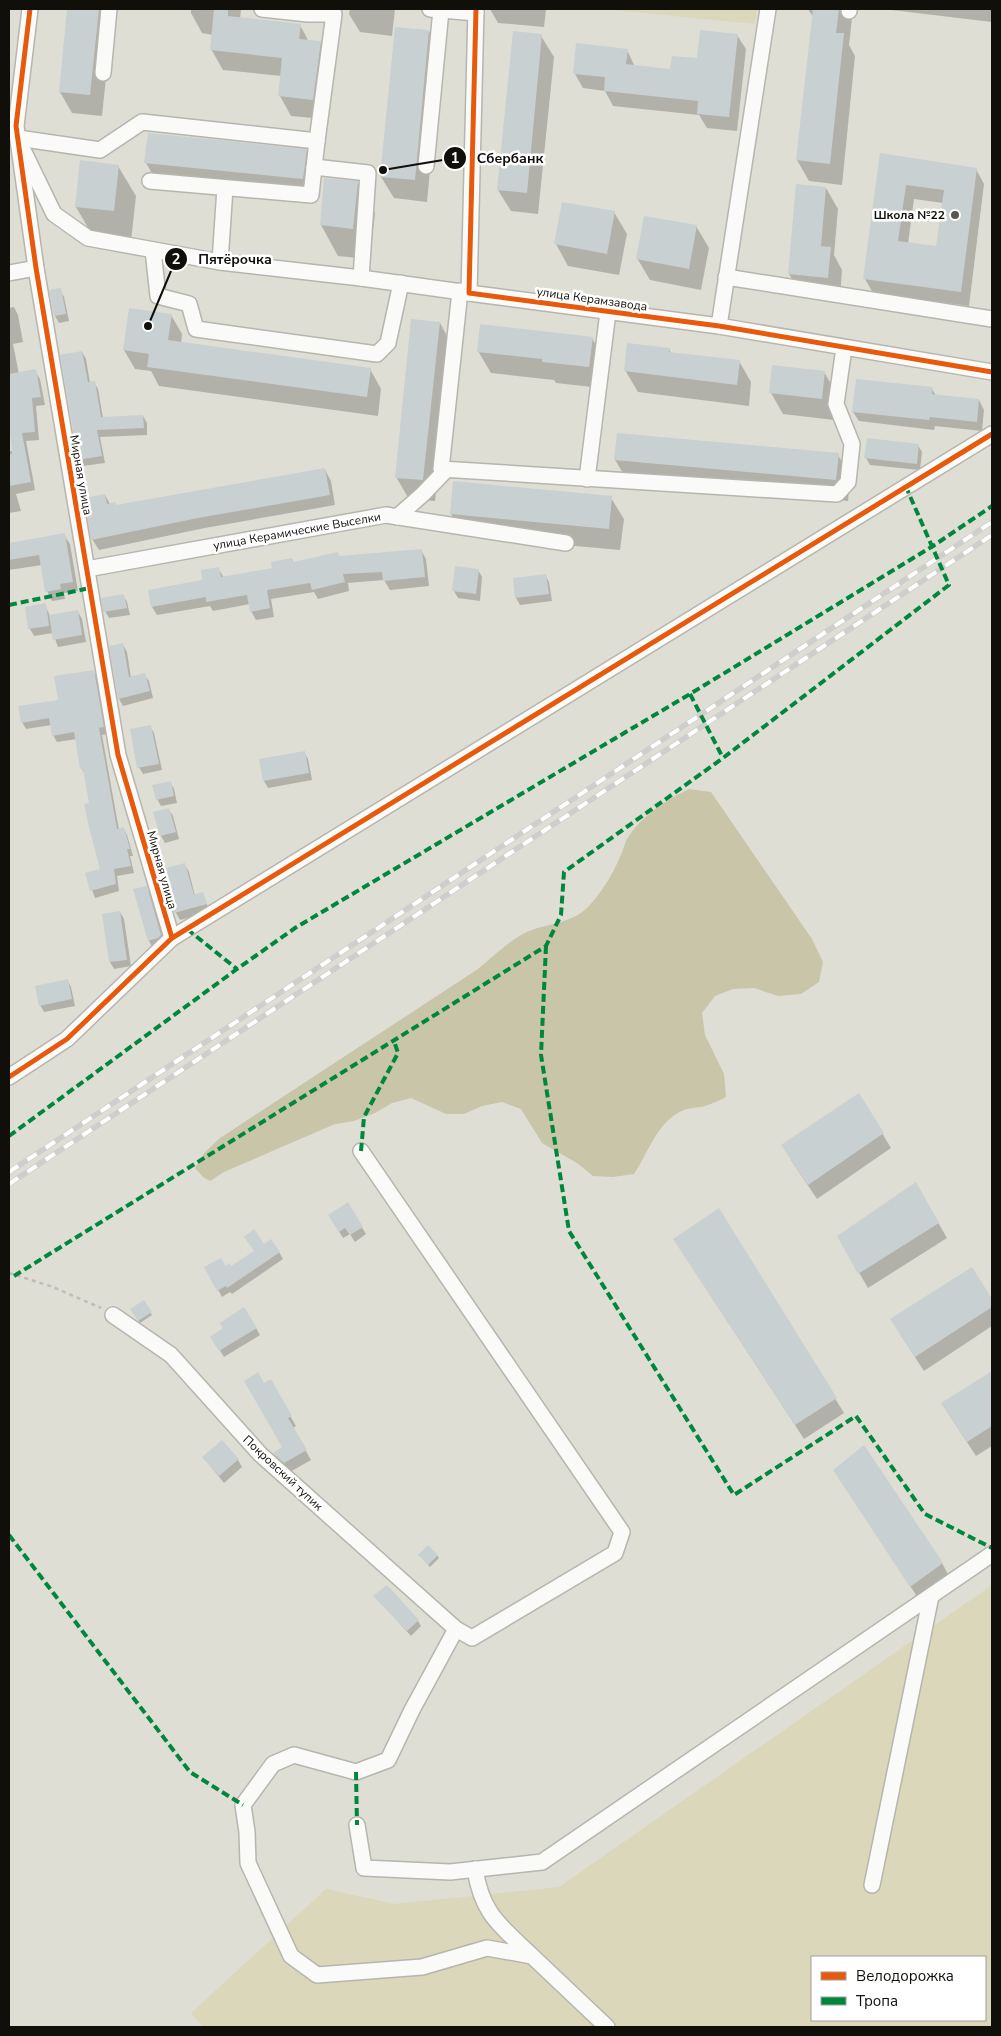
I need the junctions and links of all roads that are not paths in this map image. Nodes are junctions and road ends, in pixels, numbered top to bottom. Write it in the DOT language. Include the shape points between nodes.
graph roads {
  1 [pos="30,9"];
  2 [pos="109,9"];
  3 [pos="262,9"];
  4 [pos="435,9"];
  5 [pos="768,9"];
  6 [pos="308,11"];
  7 [pos="476,11"];
  8 [pos="103,73"];
  9 [pos="18,138"];
  10 [pos="317,141"];
  11 [pos="426,166"];
  12 [pos="314,167"];
  13 [pos="150,181"];
  14 [pos="225,188"];
  15 [pos="153,250"];
  16 [pos="220,262"];
  17 [pos="36,268"];
  18 [pos="9,273"];
  19 [pos="726,277"];
  20 [pos="361,278"];
  21 [pos="401,283"];
  22 [pos="465,292"];
  23 [pos="608,312"];
  24 [pos="992,319"];
  25 [pos="718,326"];
  26 [pos="844,348"];
  27 [pos="992,372"];
  28 [pos="992,434"];
  29 [pos="446,469"];
  30 [pos="587,479"];
  31 [pos="397,517"];
  32 [pos="566,543"];
  33 [pos="87,569"];
  34 [pos="172,938"];
  35 [pos="9,1077"];
  36 [pos="361,1150"];
  37 [pos="113,1315"];
  38 [pos="992,1554"];
  39 [pos="930,1596"];
  40 [pos="456,1629"];
  41 [pos="357,1825"];
  42 [pos="475,1869"];
  43 [pos="872,1884"];
  44 [pos="532,1956"];
  45 [pos="607,2027"];
  1 -- 9 [label="street, Мирная улица" via="16,126"];
  2 -- 8 [label="street"];
  3 -- 6 [label="street"];
  4 -- 7 [label="street"];
  4 -- 11 [label="street"];
  5 -- 19 [label="street"];
  6 -- 10 [label="street" via="334,14"];
  7 -- 22 [label="street"];
  9 -- 10 [label="street" via="100,150 142,122"];
  9 -- 15 [label="street, улица Керамзавода" via="54,214 88,238"];
  9 -- 17 [label="street, Мирная улица"];
  10 -- 12 [label="street"];
  12 -- 14 [label="street" via="311,195"];
  12 -- 20 [label="street" via="368,173"];
  13 -- 14 [label="street"];
  14 -- 16 [label="street"];
  15 -- 16 [label="street, улица Керамзавода"];
  15 -- 21 [label="street" via="158,296 189,304 196,329 377,354 388,343"];
  16 -- 20 [label="street, улица Керамзавода"];
  17 -- 18 [label="street"];
  17 -- 33 [label="street, Мирная улица"];
  19 -- 24 [label="street"];
  19 -- 25 [label="street"];
  20 -- 21 [label="street, улица Керамзавода"];
  21 -- 22 [label="street, улица Керамзавода"];
  22 -- 23 [label="street, улица Керамзавода"];
  22 -- 29 [label="street" via="442,469"];
  23 -- 25 [label="street, улица Керамзавода"];
  23 -- 30 [label="street"];
  25 -- 26 [label="street, улица Керамзавода"];
  26 -- 27 [label="street, улица Керамзавода"];
  26 -- 30 [label="street" via="836,404 852,444 848,482 837,494"];
  28 -- 34 [label="street"];
  29 -- 30 [label="street"];
  29 -- 31 [label="street"];
  31 -- 32 [label="street, улица Керамические Выселки"];
  31 -- 33 [label="street, улица Керамические Выселки" via="386,515"];
  33 -- 34 [label="street, Мирная улица" via="118,755"];
  34 -- 35 [label="street" via="67,1039"];
  36 -- 40 [label="street" via="622,1532 615,1553 472,1638"];
  37 -- 40 [label="street, Покровский тупик" via="171,1355 260,1454"];
  38 -- 39 [label="street"];
  39 -- 42 [label="street" via="542,1862"];
  39 -- 43 [label="street"];
  40 -- 44 [label="street" via="388,1760 356,1772 294,1755 273,1764 243,1805 248,1863 291,1956 317,1975 422,1967 487,1948"];
  41 -- 42 [label="street" via="364,1868 450,1872"];
  42 -- 44 [label="street" via="479,1891 494,1920"];
  44 -- 45 [label="street"];
}
